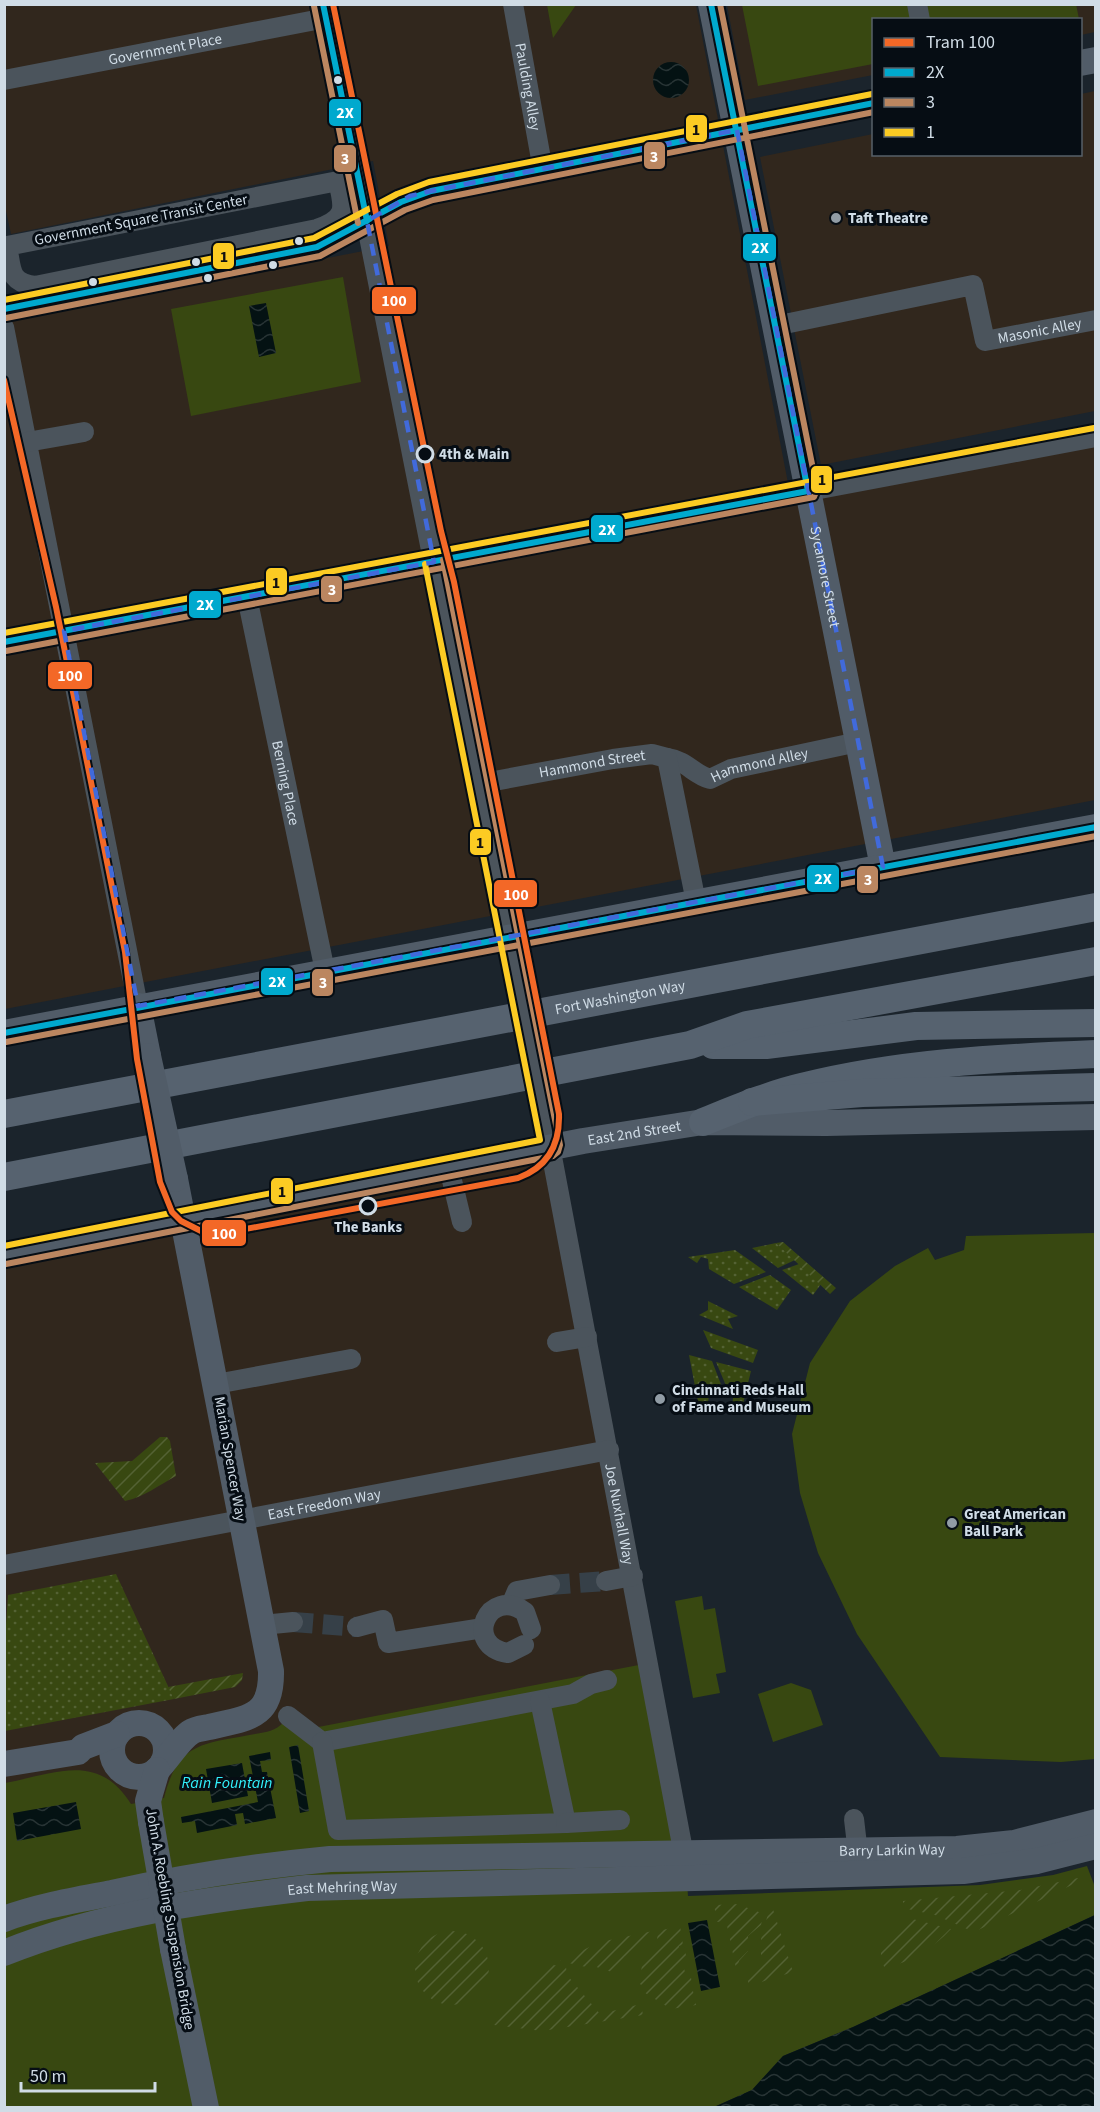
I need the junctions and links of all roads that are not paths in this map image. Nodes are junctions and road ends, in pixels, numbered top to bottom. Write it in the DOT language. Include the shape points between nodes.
graph roads {
  1 [pos="513,4"];
  2 [pos="711,4"];
  3 [pos="324,11"];
  4 [pos="4,80"];
  5 [pos="872,103"];
  6 [pos="737,130"];
  7 [pos="543,170"];
  8 [pos="358,177"];
  9 [pos="338,181"];
  10 [pos="367,221"];
  11 [pos="6,247"];
  12 [pos="4,309"];
  13 [pos="1095,320"];
  14 [pos="776,326"];
  15 [pos="4,327"];
  16 [pos="84,432"];
  17 [pos="1095,437"];
  18 [pos="27,442"];
  19 [pos="808,491"];
  20 [pos="434,562"];
  21 [pos="248,597"];
  22 [pos="64,631"];
  23 [pos="4,642"];
  24 [pos="858,742"];
  25 [pos="668,758"];
  26 [pos="478,783"];
  27 [pos="1095,827"];
  28 [pos="1095,841"];
  29 [pos="970,851"];
  30 [pos="883,867"];
  31 [pos="696,902"];
  32 [pos="1095,907"];
  33 [pos="507,937"];
  34 [pos="1095,961"];
  35 [pos="325,971"];
  36 [pos="138,1006"];
  37 [pos="1095,1023"];
  38 [pos="4,1033"];
  39 [pos="690,1045"];
  40 [pos="1095,1054"];
  41 [pos="1095,1087"];
  42 [pos="752,1102"];
  43 [pos="4,1114"];
  44 [pos="1095,1117"];
  45 [pos="703,1122"];
  46 [pos="551,1147"];
  47 [pos="449,1168"];
  48 [pos="4,1177"];
  49 [pos="184,1220"];
  50 [pos="462,1222"];
  51 [pos="4,1255"];
  52 [pos="587,1337"];
  53 [pos="557,1342"];
  54 [pos="351,1359"];
  55 [pos="216,1384"];
  56 [pos="609,1450"];
  57 [pos="241,1519"];
  58 [pos="4,1565"];
  59 [pos="633,1576"];
  60 [pos="606,1581"];
  61 [pos="550,1585"];
  62 [pos="510,1605"];
  63 [pos="293,1622"];
  64 [pos="262,1625"];
  65 [pos="357,1627"];
  66 [pos="483,1628"];
  67 [pos="607,1680"];
  68 [pos="540,1701"];
  69 [pos="288,1716"];
  70 [pos="149,1725"];
  71 [pos="191,1731"];
  72 [pos="117,1734"];
  73 [pos="322,1742"];
  74 [pos="78,1752"];
  75 [pos="4,1764"];
  76 [pos="160,1767"];
  77 [pos="125,1771"];
  78 [pos="150,1811"];
  79 [pos="854,1819"];
  80 [pos="620,1820"];
  81 [pos="1095,1822"];
  82 [pos="566,1823"];
  83 [pos="360,1833"];
  84 [pos="1095,1846"];
  85 [pos="685,1854"];
  86 [pos="362,1859"];
  87 [pos="859,1863"];
  88 [pos="687,1880"];
  89 [pos="363,1886"];
  90 [pos="4,1919"];
  91 [pos="4,1953"];
  92 [pos="206,2108"];
  1 -- 7 [label="street, Paulding Alley"];
  2 -- 6 [label="main road, Sycamore Street"];
  3 -- 4 [label="street, Government Place"];
  3 -- 8 [label="street, Joe Nuxhall Way"];
  5 -- 6 [label="main road"];
  6 -- 7 [label="street"];
  6 -- 14 [label="main road, Sycamore Street"];
  7 -- 10 [label="street" via="410,196"];
  8 -- 9 [label="street"];
  8 -- 10 [label="street, Joe Nuxhall Way"];
  9 -- 11 [label="street"];
  9 -- 11 [label="street" via="342,213 332,224 317,230 35,286 21,284 13,277"];
  10 -- 12 [label="street" via="317,247"];
  10 -- 20 [label="street, Joe Nuxhall Way"];
  13 -- 14 [label="street, Masonic Alley" via="984,342 974,285"];
  14 -- 19 [label="main road, Sycamore Street"];
  15 -- 18 [label="street"];
  16 -- 18 [label="street"];
  17 -- 19 [label="street"];
  18 -- 22 [label="street"];
  19 -- 20 [label="street"];
  19 -- 24 [label="main road, Sycamore Street"];
  20 -- 21 [label="street"];
  20 -- 26 [label="street, Joe Nuxhall Way"];
  21 -- 22 [label="street"];
  21 -- 35 [label="street, Berning Place"];
  22 -- 23 [label="street"];
  22 -- 36 [label="street"];
  24 -- 25 [label="street, Hammond Alley" via="731,769 710,779 681,760"];
  24 -- 30 [label="main road, Sycamore Street"];
  25 -- 26 [label="street, Hammond Street" via="652,754 613,759"];
  25 -- 31 [label="street, Hammond Street"];
  26 -- 33 [label="street, Joe Nuxhall Way"];
  27 -- 29 [label="main road"];
  28 -- 29 [label="main road"];
  29 -- 30 [label="main road"];
  30 -- 31 [label="main road"];
  31 -- 33 [label="main road"];
  32 -- 43 [label="highway, Fort Washington Way"];
  33 -- 35 [label="main road"];
  33 -- 46 [label="street, Joe Nuxhall Way, bridge"];
  34 -- 39 [label="highway" via="747,1025"];
  35 -- 36 [label="main road"];
  36 -- 38 [label="main road"];
  36 -- 49 [label="main road, Marian Spencer Way, bridge"];
  37 -- 39 [label="highway" via="916,1026 766,1045"];
  39 -- 48 [label="highway"];
  40 -- 42 [label="highway, bridge" via="967,1061 879,1072 802,1087"];
  41 -- 42 [label="highway, bridge" via="862,1093"];
  42 -- 45 [label="highway"];
  44 -- 45 [label="main road, East 2nd Street"];
  45 -- 46 [label="main road, East 2nd Street"];
  46 -- 47 [label="main road, East 2nd Street"];
  46 -- 52 [label="street, Joe Nuxhall Way"];
  47 -- 49 [label="main road, East 2nd Street"];
  47 -- 50 [label="street"];
  49 -- 51 [label="main road, East 2nd Street"];
  49 -- 55 [label="main road, Marian Spencer Way"];
  52 -- 53 [label="street"];
  52 -- 56 [label="street, Joe Nuxhall Way"];
  54 -- 55 [label="street"];
  55 -- 57 [label="main road, Marian Spencer Way"];
  56 -- 57 [label="street, East Freedom Way"];
  56 -- 59 [label="street, Joe Nuxhall Way"];
  57 -- 58 [label="street, East Freedom Way"];
  57 -- 64 [label="main road, Marian Spencer Way"];
  59 -- 60 [label="street"];
  59 -- 85 [label="street, Joe Nuxhall Way"];
  61 -- 62 [label="street" via="517,1591"];
  62 -- 66 [label="street" via="489,1613"];
  62 -- 66 [label="street" via="525,1612 528,1637 516,1651 500,1652 487,1643"];
  63 -- 64 [label="street"];
  64 -- 71 [label="main road, Marian Spencer Way" via="271,1671 269,1699 249,1717"];
  65 -- 66 [label="street" via="382,1620 388,1643"];
  67 -- 68 [label="street" via="573,1694"];
  68 -- 73 [label="street"];
  68 -- 82 [label="street"];
  69 -- 73 [label="street"];
  70 -- 71 [label="main road"];
  70 -- 72 [label="main road" via="132,1724"];
  70 -- 76 [label="main road" via="162,1737 166,1754"];
  71 -- 76 [label="main road"];
  72 -- 74 [label="main road"];
  72 -- 77 [label="main road" via="112,1749"];
  73 -- 82 [label="street" via="338,1830"];
  74 -- 75 [label="main road"];
  74 -- 77 [label="main road"];
  76 -- 77 [label="main road" via="141,1777"];
  76 -- 78 [label="main road, John A. Roebling Suspension Bridge"];
  77 -- 78 [label="main road, John A. Roebling Suspension Bridge"];
  78 -- 92 [label="main road, John A. Roebling Suspension Bridge, bridge"];
  79 -- 87 [label="street"];
  80 -- 82 [label="street"];
  81 -- 87 [label="main road, Barry Larkin Way" via="1014,1843"];
  83 -- 86 [label="street"];
  84 -- 87 [label="main road, Barry Larkin Way" via="1037,1861 963,1871"];
  85 -- 86 [label="main road, East Mehring Way"];
  85 -- 87 [label="main road, Barry Larkin Way"];
  85 -- 88 [label="street, Joe Nuxhall Way"];
  86 -- 89 [label="street"];
  86 -- 90 [label="main road, East Mehring Way" via="289,1863 163,1881"];
  87 -- 88 [label="main road, Barry Larkin Way"];
  88 -- 89 [label="main road, East Mehring Way"];
  89 -- 91 [label="main road, East Mehring Way" via="307,1888 199,1902 71,1931"];
}
